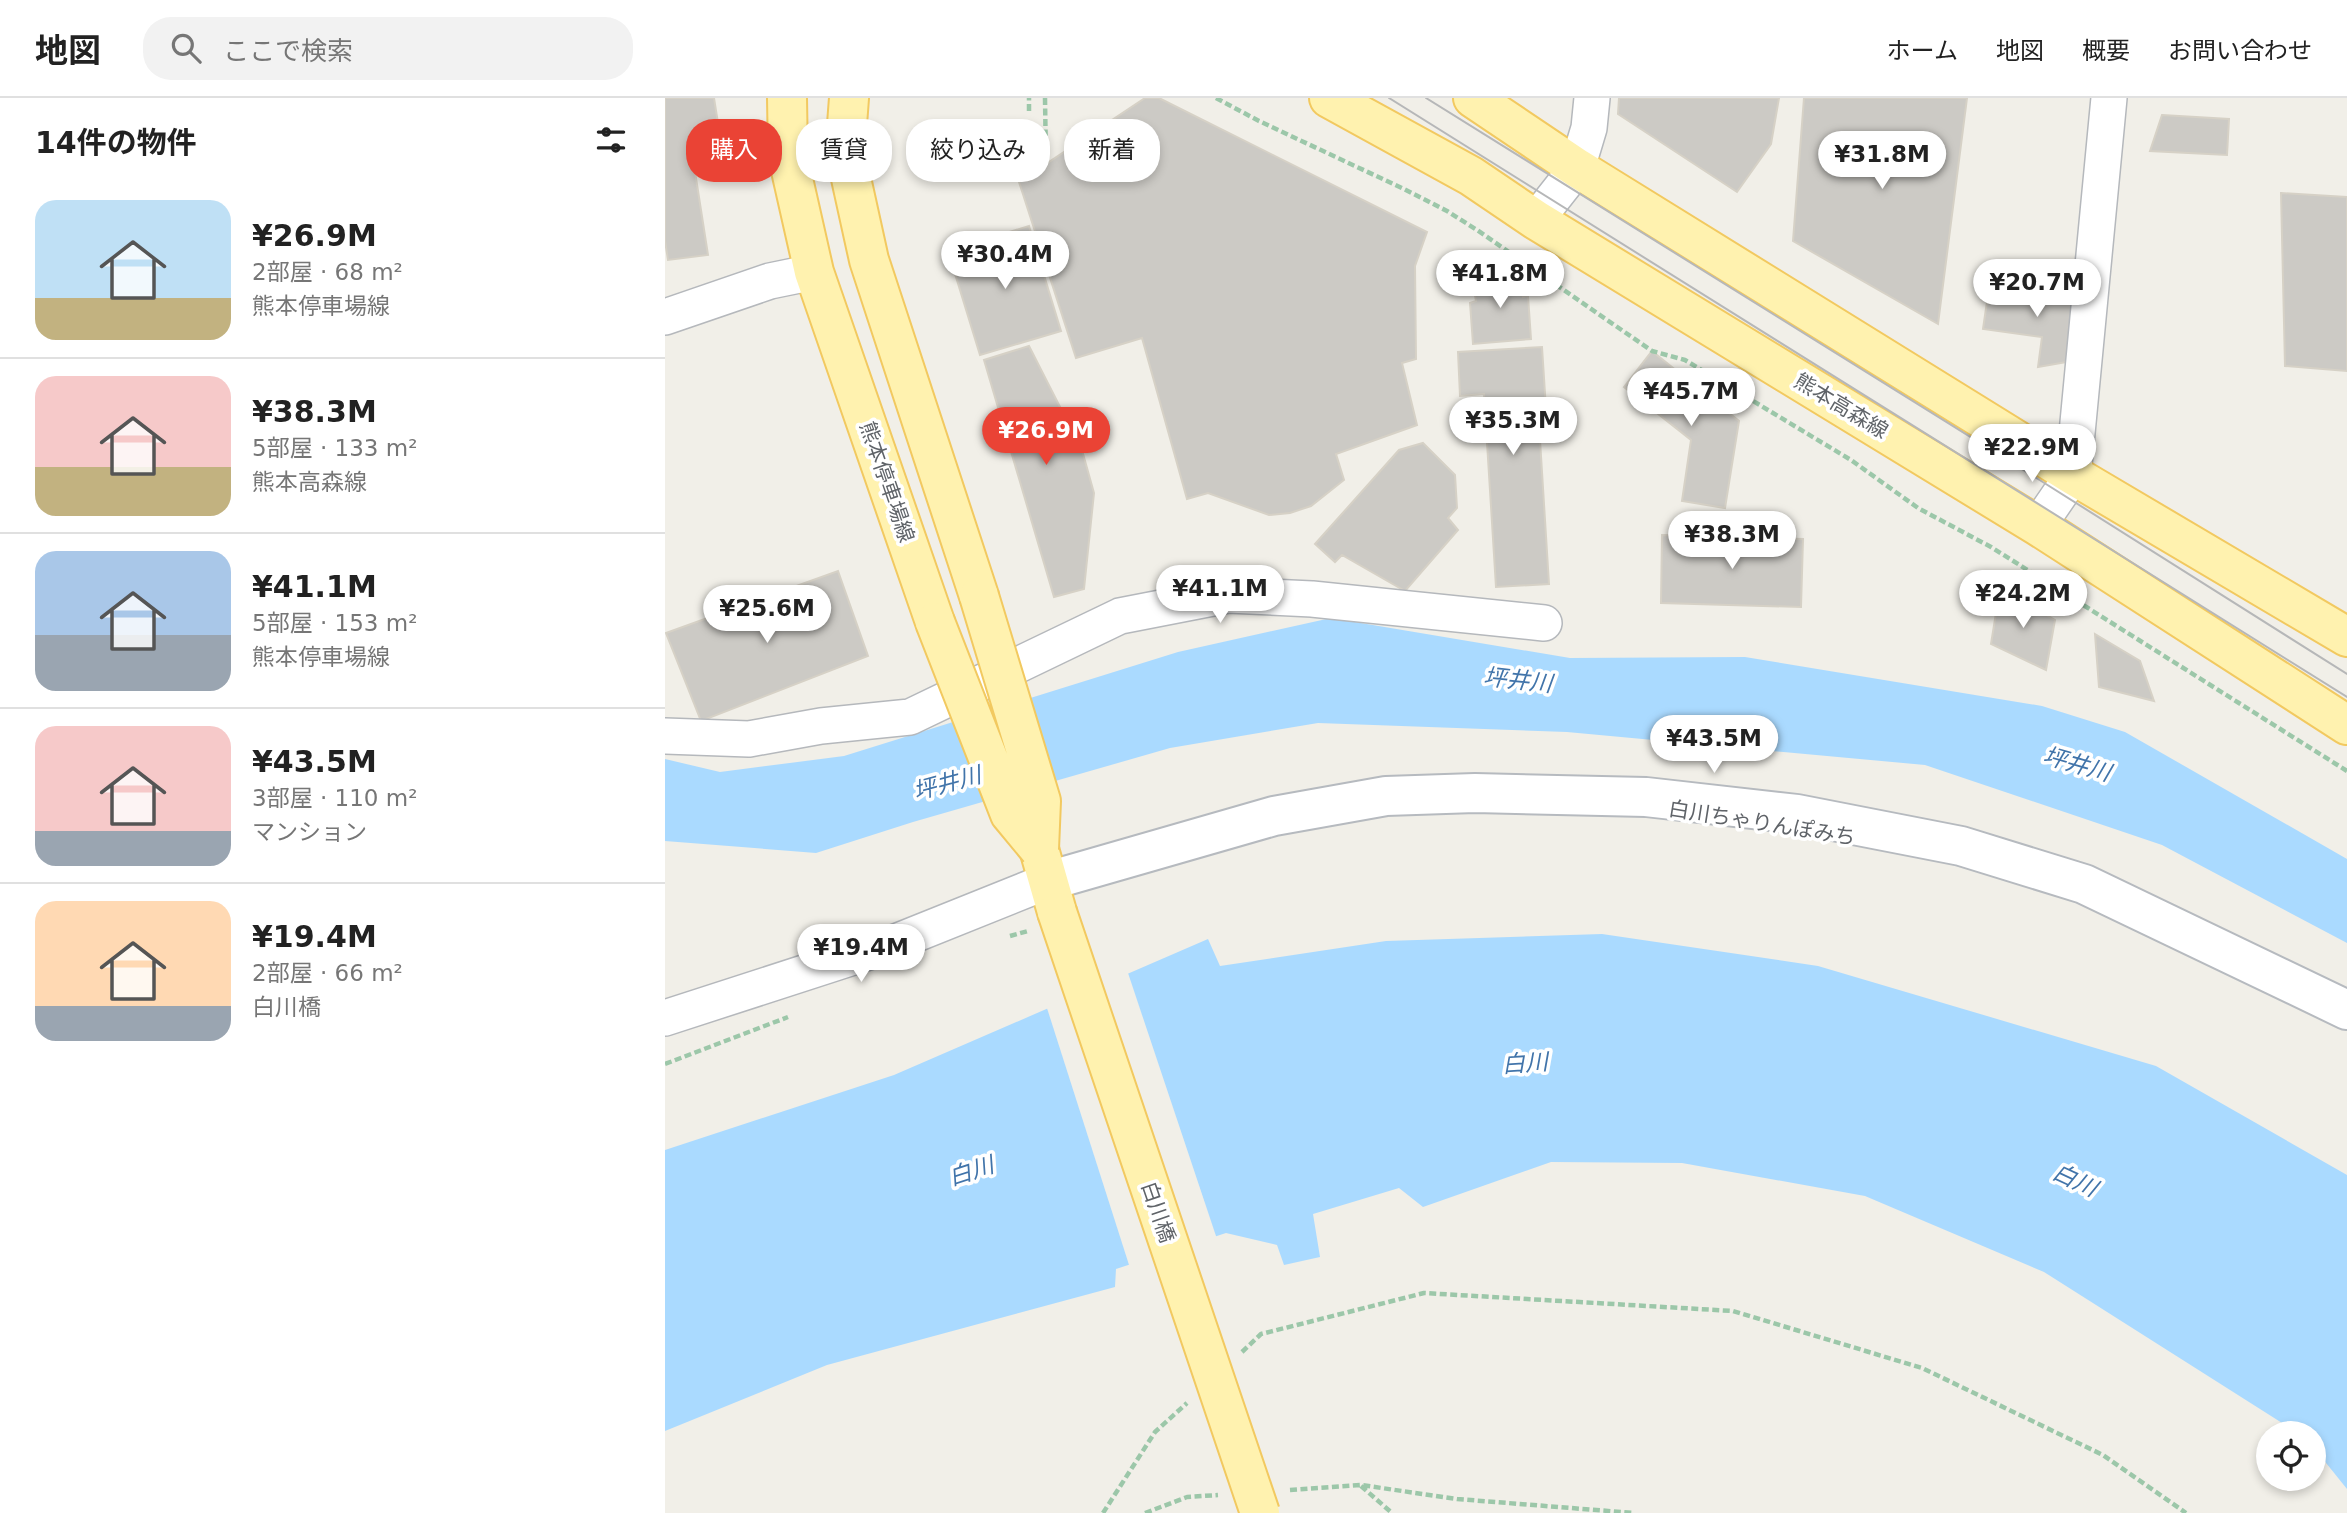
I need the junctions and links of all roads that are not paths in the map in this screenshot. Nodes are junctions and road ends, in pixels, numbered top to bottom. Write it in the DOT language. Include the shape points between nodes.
graph roads {
  1 [pos="787,98"];
  2 [pos="849,98"];
  3 [pos="1329,98"];
  4 [pos="1473,98"];
  5 [pos="1592,98"];
  6 [pos="2109,98"];
  7 [pos="1577,168"];
  8 [pos="1536,220"];
  9 [pos="814,272"];
  10 [pos="665,317"];
  11 [pos="2073,475"];
  12 [pos="2038,526"];
  13 [pos="1544,624"];
  14 [pos="2347,637"];
  15 [pos="2347,724"];
  16 [pos="665,736"];
  17 [pos="1048,881"];
  18 [pos="2347,1010"];
  19 [pos="665,1018"];
  20 [pos="1270,1502"];
  1 -- 9 [label="main road, 熊本停車場線" via="788,157"];
  2 -- 17 [label="main road, bridge" via="845,151 869,260 1041,801"];
  3 -- 8 [label="main road, 熊本高森線" via="1471,176"];
  4 -- 7 [label="main road"];
  5 -- 7 [label="street"];
  6 -- 11 [label="street"];
  7 -- 8 [label="street"];
  7 -- 11 [label="main road"];
  8 -- 12 [label="main road, 熊本高森線"];
  9 -- 10 [label="street" via="770,281"];
  9 -- 17 [label="main road, 熊本停車場線, bridge" via="935,622 1010,814"];
  11 -- 12 [label="street"];
  11 -- 14 [label="main road"];
  12 -- 15 [label="main road, 熊本高森線"];
  13 -- 16 [label="street" via="1312,599 1228,595 1120,617 910,717 749,739"];
  17 -- 18 [label="street" via="1274,816 1386,796 1646,797 1797,814 1998,857 2084,884"];
  17 -- 19 [label="street" via="881,948"];
  17 -- 20 [label="main road, 白川橋, bridge"];
}
